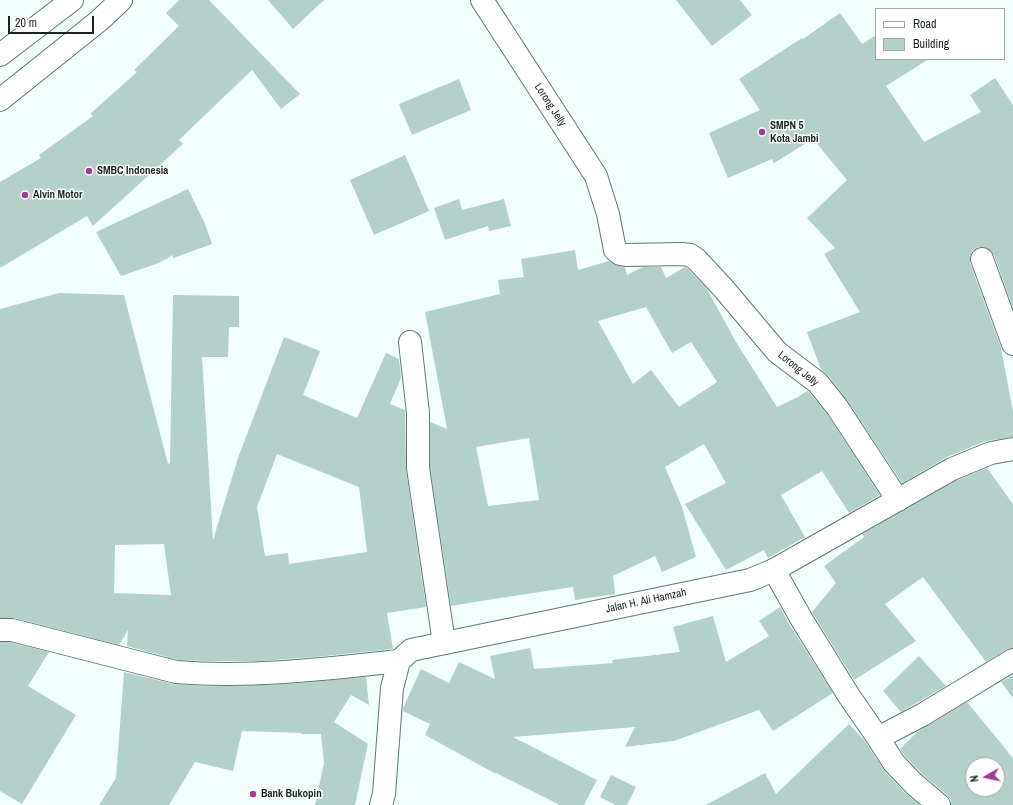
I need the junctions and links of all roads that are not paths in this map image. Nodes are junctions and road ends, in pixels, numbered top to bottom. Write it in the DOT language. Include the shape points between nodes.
graph roads {
  1 [pos="72,0"];
  2 [pos="121,0"];
  3 [pos="482,0"];
  4 [pos="0,55"];
  5 [pos="0,100"];
  6 [pos="982,259"];
  7 [pos="410,342"];
  8 [pos="1013,344"];
  9 [pos="1013,449"];
  10 [pos="898,500"];
  11 [pos="774,570"];
  12 [pos="0,630"];
  13 [pos="444,643"];
  14 [pos="1013,660"];
  15 [pos="399,661"];
  16 [pos="878,738"];
  17 [pos="381,805"];
  18 [pos="939,805"];
  1 -- 4 [label="main road"];
  2 -- 5 [label="main road" via="100,20"];
  3 -- 10 [label="main road, Lorong Jelly" via="596,176 608,214 615,250 626,255 682,254 696,259 777,352 818,384 837,407"];
  6 -- 8 [label="main road"];
  7 -- 13 [label="main road" via="418,413 418,468"];
  9 -- 10 [label="main road, Jalan H. Ali Hamzah" via="991,453 952,469"];
  10 -- 11 [label="main road, Jalan H. Ali Hamzah"];
  11 -- 13 [label="main road, Jalan H. Ali Hamzah" via="750,580"];
  11 -- 16 [label="main road" via="849,696"];
  12 -- 15 [label="main road" via="12,630 176,672 264,673"];
  13 -- 15 [label="main road, Jalan H. Ali Hamzah" via="411,650"];
  14 -- 16 [label="main road" via="922,715"];
  15 -- 17 [label="main road" via="392,688"];
  16 -- 18 [label="main road" via="894,763"];
}
